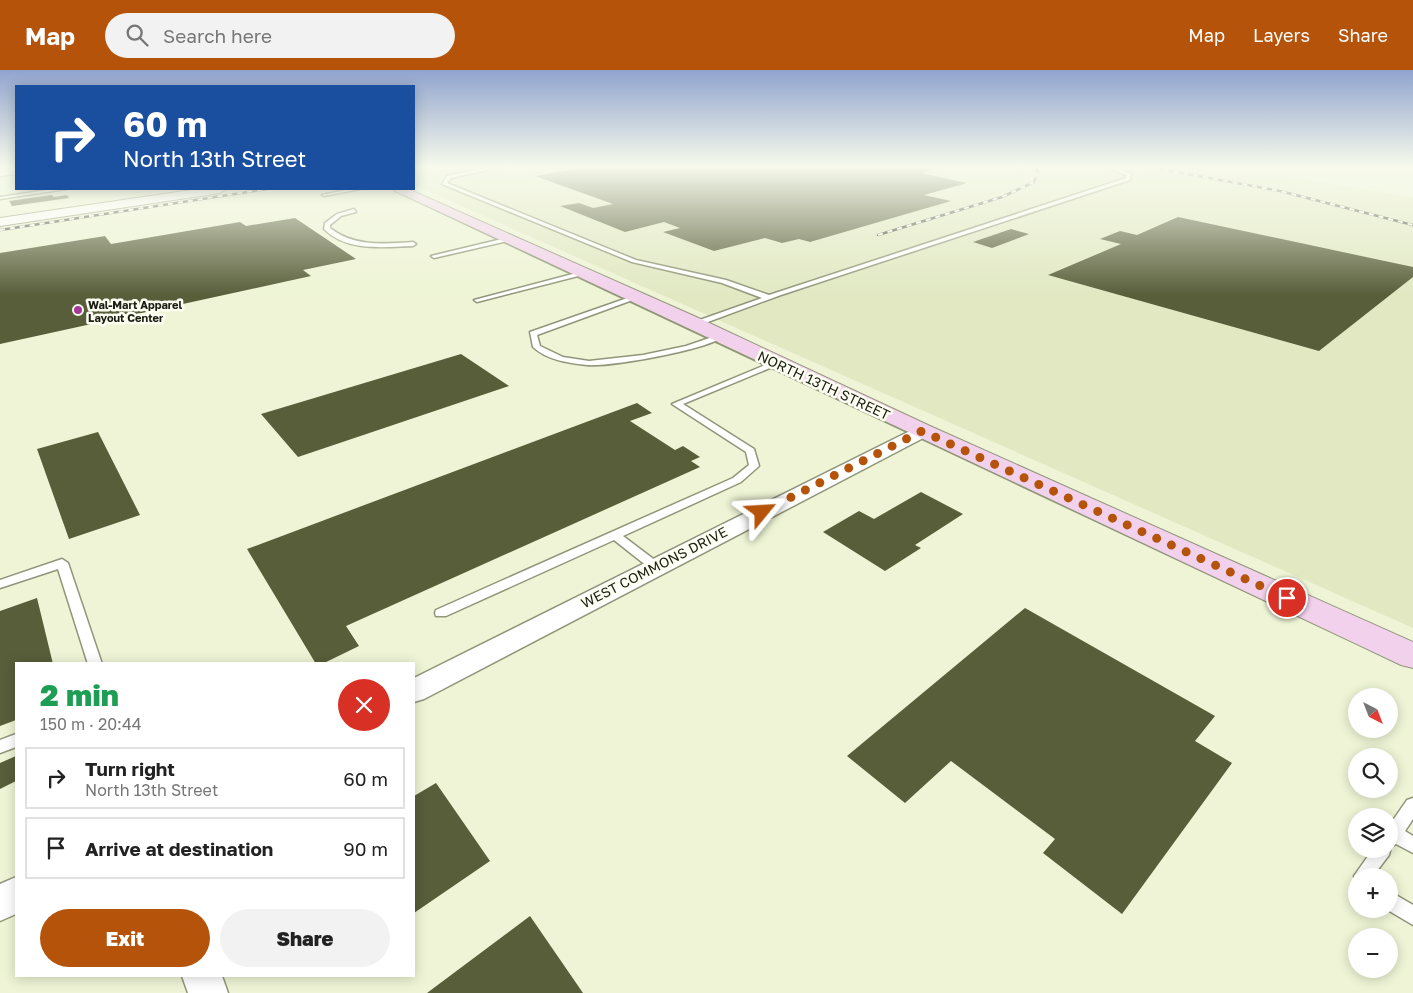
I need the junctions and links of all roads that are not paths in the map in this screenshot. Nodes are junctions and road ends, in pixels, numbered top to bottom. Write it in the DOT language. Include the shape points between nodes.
graph roads {
  1 [pos="86,209"];
  2 [pos="444,209"];
  3 [pos="506,209"];
  4 [pos="1037,209"];
  5 [pos="354,211"];
  6 [pos="0,222"];
  7 [pos="510,239"];
  8 [pos="413,244"];
  9 [pos="434,256"];
  10 [pos="584,273"];
  11 [pos="636,297"];
  12 [pos="769,298"];
  13 [pos="477,300"];
  14 [pos="696,324"];
  15 [pos="721,336"];
  16 [pos="778,363"];
  17 [pos="922,431"];
  18 [pos="615,535"];
  19 [pos="656,566"];
  20 [pos="0,584"];
  21 [pos="441,613"];
  22 [pos="1413,656"];
  23 [pos="94,662"];
  24 [pos="415,689"];
  25 [pos="15,740"];
  26 [pos="0,747"];
  27 [pos="1413,805"];
  28 [pos="1398,827"];
  29 [pos="1398,840"];
  30 [pos="1413,845"];
  31 [pos="15,895"];
  32 [pos="0,903"];
  33 [pos="1398,906"];
  34 [pos="1413,916"];
  35 [pos="202,977"];
  36 [pos="208,993"];
  1 -- 6 [label="street"];
  2 -- 7 [label="main road, NORTH 13TH STREET"];
  3 -- 12 [label="lane" via="634,261 724,281"];
  4 -- 12 [label="lane"];
  5 -- 8 [label="lane" via="327,224 332,235 365,243"];
  7 -- 9 [label="lane"];
  7 -- 10 [label="main road, NORTH 13TH STREET"];
  10 -- 11 [label="main road, NORTH 13TH STREET"];
  10 -- 13 [label="lane"];
  11 -- 14 [label="main road, NORTH 13TH STREET"];
  11 -- 15 [label="lane" via="533,334 537,347 561,359 589,363 688,348"];
  12 -- 14 [label="lane"];
  14 -- 15 [label="main road, NORTH 13TH STREET"];
  15 -- 16 [label="main road, NORTH 13TH STREET"];
  16 -- 17 [label="main road, NORTH 13TH STREET"];
  16 -- 18 [label="lane" via="676,404 752,451 754,466 737,480"];
  17 -- 19 [label="street, WEST COMMONS DRIVE"];
  17 -- 22 [label="main road, NORTH 13TH STREET"];
  18 -- 19 [label="lane"];
  18 -- 21 [label="lane"];
  19 -- 24 [label="street, WEST COMMONS DRIVE"];
  20 -- 23 [label="lane" via="62,562"];
  25 -- 26 [label="lane"];
  27 -- 28 [label="lane"];
  29 -- 30 [label="lane"];
  31 -- 32 [label="street"];
  33 -- 34 [label="lane"];
  35 -- 36 [label="street"];
}
